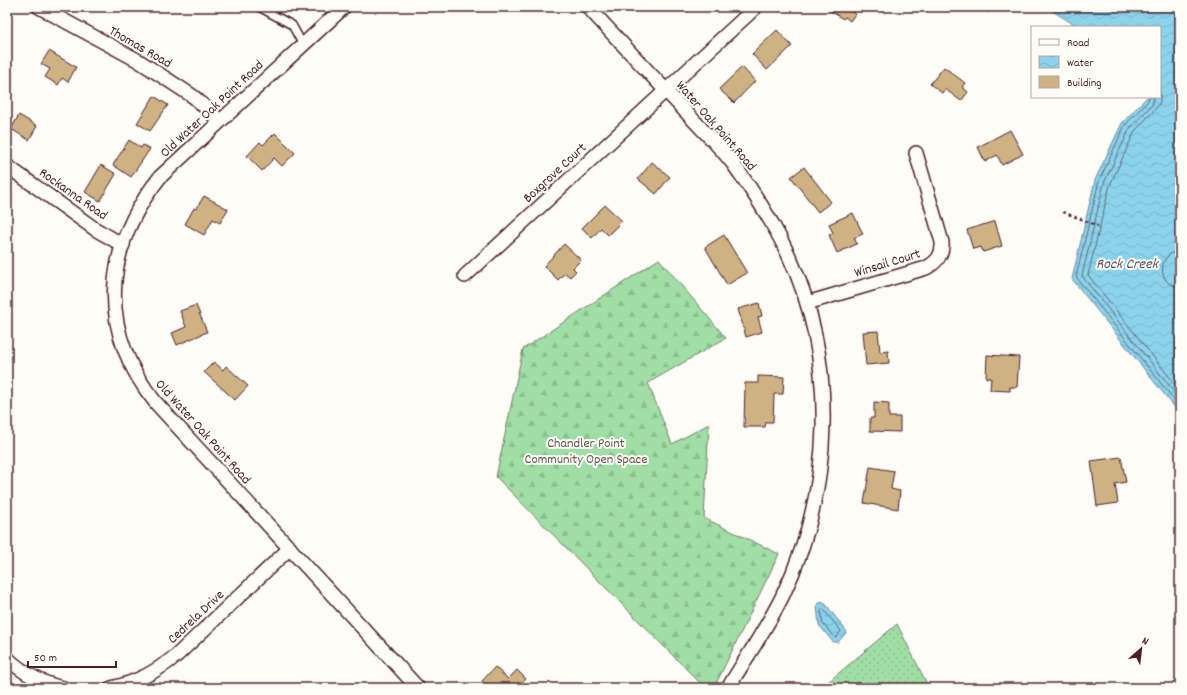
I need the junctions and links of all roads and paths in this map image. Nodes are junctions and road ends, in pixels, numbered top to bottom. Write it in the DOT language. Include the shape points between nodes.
graph roads {
  1 [pos="39,7"];
  2 [pos="258,7"];
  3 [pos="344,7"];
  4 [pos="588,7"];
  5 [pos="756,7"];
  6 [pos="1000,7"];
  7 [pos="987,12"];
  8 [pos="303,45"];
  9 [pos="665,90"];
  10 [pos="220,121"];
  11 [pos="916,153"];
  12 [pos="7,166"];
  13 [pos="1063,212"];
  14 [pos="1098,226"];
  15 [pos="123,245"];
  16 [pos="464,276"];
  17 [pos="807,303"];
  18 [pos="290,548"];
  19 [pos="7,658"];
  20 [pos="64,688"];
  21 [pos="111,688"];
  22 [pos="418,688"];
  23 [pos="728,688"];
  1 -- 10 [label="street, Thomas Road" via="139,61 194,97"];
  2 -- 8 [label="lane" via="292,25"];
  3 -- 8 [label="street, Old Water Oak Point Road"];
  4 -- 9 [label="street, Water Oak Point Road"];
  5 -- 9 [label="street, Boxgrove Court"];
  6 -- 7 [label="path"];
  8 -- 10 [label="street, Old Water Oak Point Road"];
  9 -- 16 [label="street, Boxgrove Court"];
  9 -- 17 [label="street, Water Oak Point Road" via="733,163 766,211 789,256"];
  10 -- 15 [label="street, Old Water Oak Point Road" via="160,177 141,204"];
  11 -- 17 [label="street, Winsail Court" via="942,242 939,258 926,268"];
  12 -- 15 [label="street, Rockanna Road" via="95,229"];
  13 -- 14 [label="path"];
  15 -- 18 [label="street, Old Water Oak Point Road" via="114,296 115,312 119,332 132,367 156,403"];
  17 -- 23 [label="street, Water Oak Point Road" via="822,386 823,438 815,501 799,555 782,597"];
  18 -- 21 [label="street, Cedrela Drive" via="176,656 145,678"];
  18 -- 22 [label="street, Old Water Oak Point Road"];
  19 -- 20 [label="street" via="36,679"];
}
